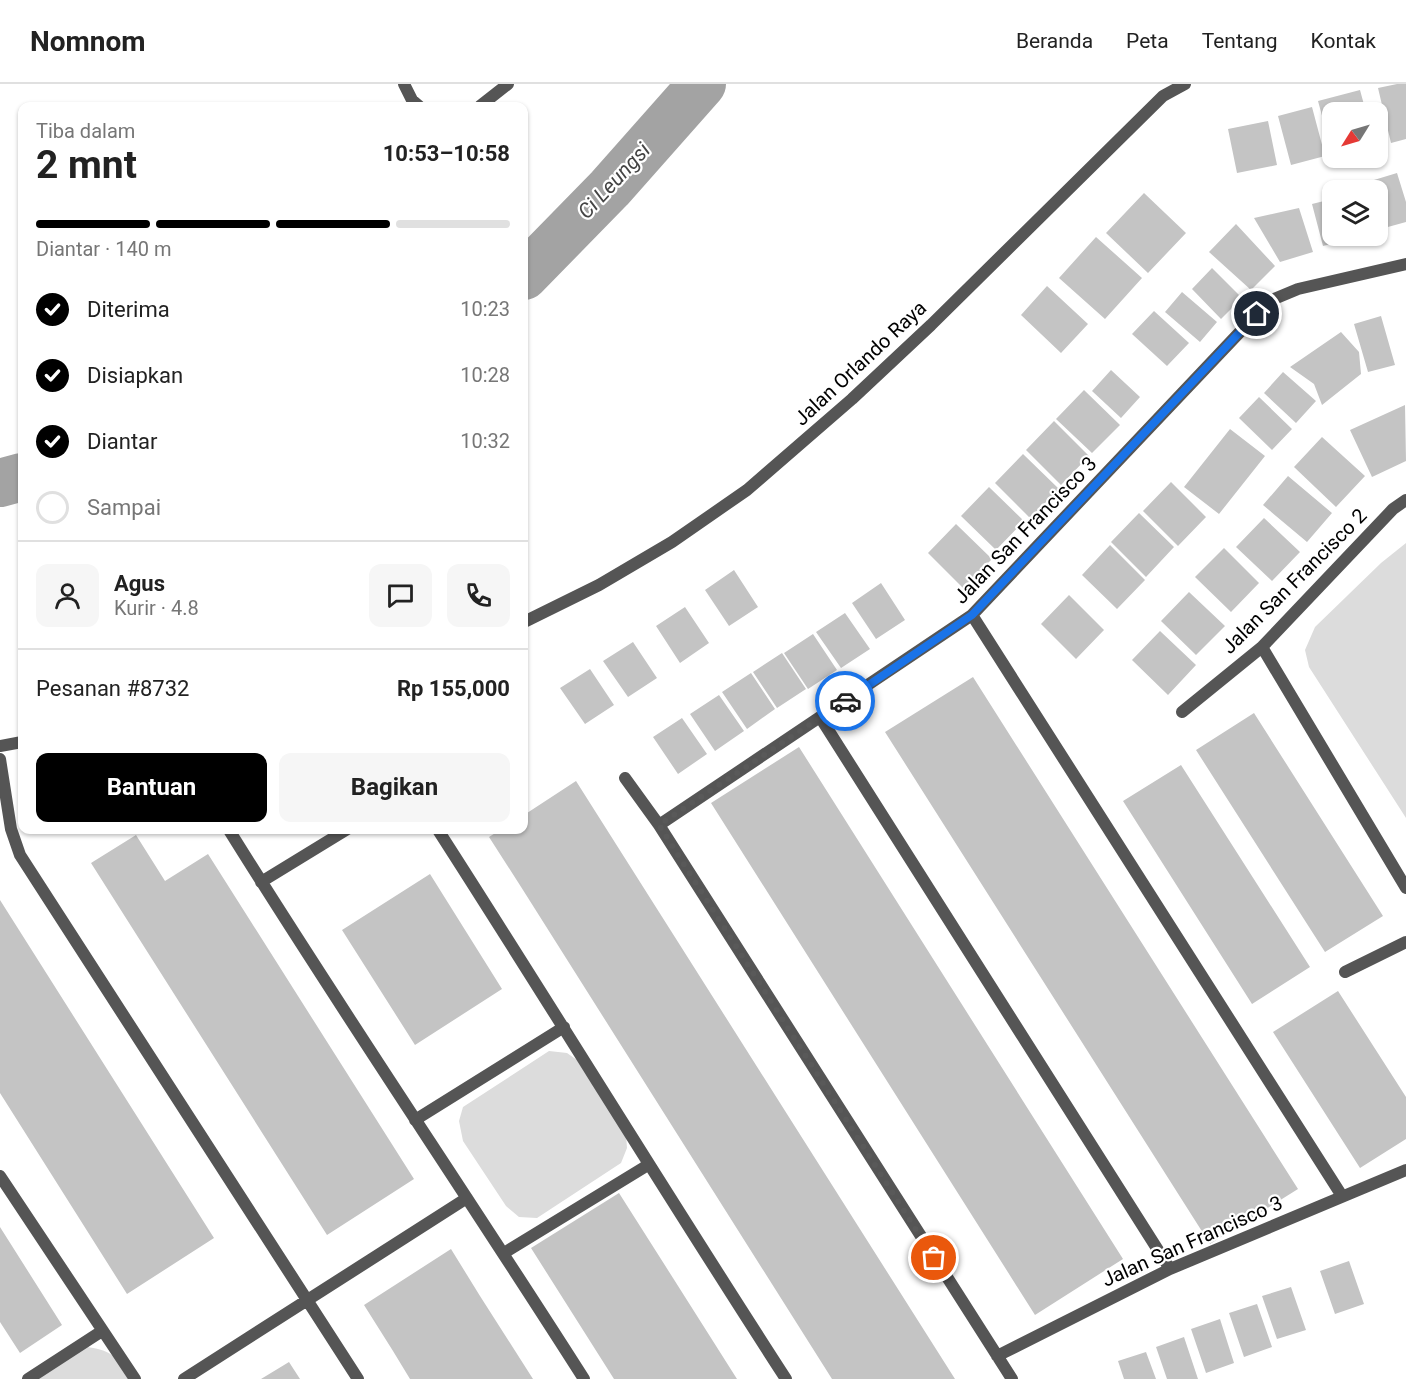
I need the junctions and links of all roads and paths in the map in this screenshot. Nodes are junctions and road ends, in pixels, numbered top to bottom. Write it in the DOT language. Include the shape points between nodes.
graph roads {
  1 [pos="404,84"];
  2 [pos="508,84"];
  3 [pos="1185,84"];
  4 [pos="414,102"];
  5 [pos="485,102"];
  6 [pos="1406,264"];
  7 [pos="1406,500"];
  8 [pos="972,615"];
  9 [pos="528,620"];
  10 [pos="1262,647"];
  11 [pos="1182,712"];
  12 [pos="820,717"];
  13 [pos="18,743"];
  14 [pos="0,746"];
  15 [pos="0,759"];
  16 [pos="625,778"];
  17 [pos="659,825"];
  18 [pos="231,834"];
  19 [pos="339,834"];
  20 [pos="441,834"];
  21 [pos="261,882"];
  22 [pos="1406,888"];
  23 [pos="1406,942"];
  24 [pos="1345,972"];
  25 [pos="564,1027"];
  26 [pos="415,1120"];
  27 [pos="648,1165"];
  28 [pos="1406,1170"];
  29 [pos="0,1176"];
  30 [pos="1342,1196"];
  31 [pos="466,1198"];
  32 [pos="504,1253"];
  33 [pos="1170,1269"];
  34 [pos="307,1298"];
  35 [pos="102,1331"];
  36 [pos="997,1356"];
  37 [pos="28,1379"];
  38 [pos="135,1379"];
  39 [pos="183,1379"];
  40 [pos="358,1379"];
  41 [pos="584,1379"];
  42 [pos="786,1379"];
  43 [pos="1012,1379"];
  1 -- 4 [label="street"];
  2 -- 5 [label="street"];
  3 -- 9 [label="street, Jalan Orlando Raya" via="1163,96 931,325 747,490 672,542 599,585"];
  6 -- 8 [label="street, Jalan San Francisco 3" via="1298,289 1274,299"];
  7 -- 10 [label="street, Jalan San Francisco 2"];
  8 -- 12 [label="street, Jalan San Francisco 3"];
  8 -- 30 [label="street"];
  10 -- 11 [label="street, Jalan San Francisco 2"];
  10 -- 22 [label="street"];
  12 -- 17 [label="street, Jalan San Francisco 3"];
  12 -- 33 [label="street"];
  13 -- 14 [label="street"];
  15 -- 34 [label="street" via="11,829 20,855"];
  16 -- 17 [label="street"];
  17 -- 36 [label="street"];
  18 -- 21 [label="street"];
  19 -- 21 [label="street"];
  20 -- 25 [label="street"];
  21 -- 26 [label="street"];
  23 -- 24 [label="street"];
  25 -- 26 [label="street"];
  25 -- 27 [label="street"];
  26 -- 31 [label="street"];
  27 -- 32 [label="street"];
  27 -- 42 [label="street"];
  28 -- 30 [label="street, Jalan San Francisco 3"];
  29 -- 35 [label="street"];
  30 -- 33 [label="street, Jalan San Francisco 3"];
  31 -- 32 [label="street"];
  31 -- 34 [label="street"];
  32 -- 41 [label="street"];
  33 -- 36 [label="street, Jalan San Francisco 3"];
  34 -- 39 [label="street"];
  34 -- 40 [label="street"];
  35 -- 37 [label="street"];
  35 -- 38 [label="street"];
  36 -- 43 [label="street"];
}
